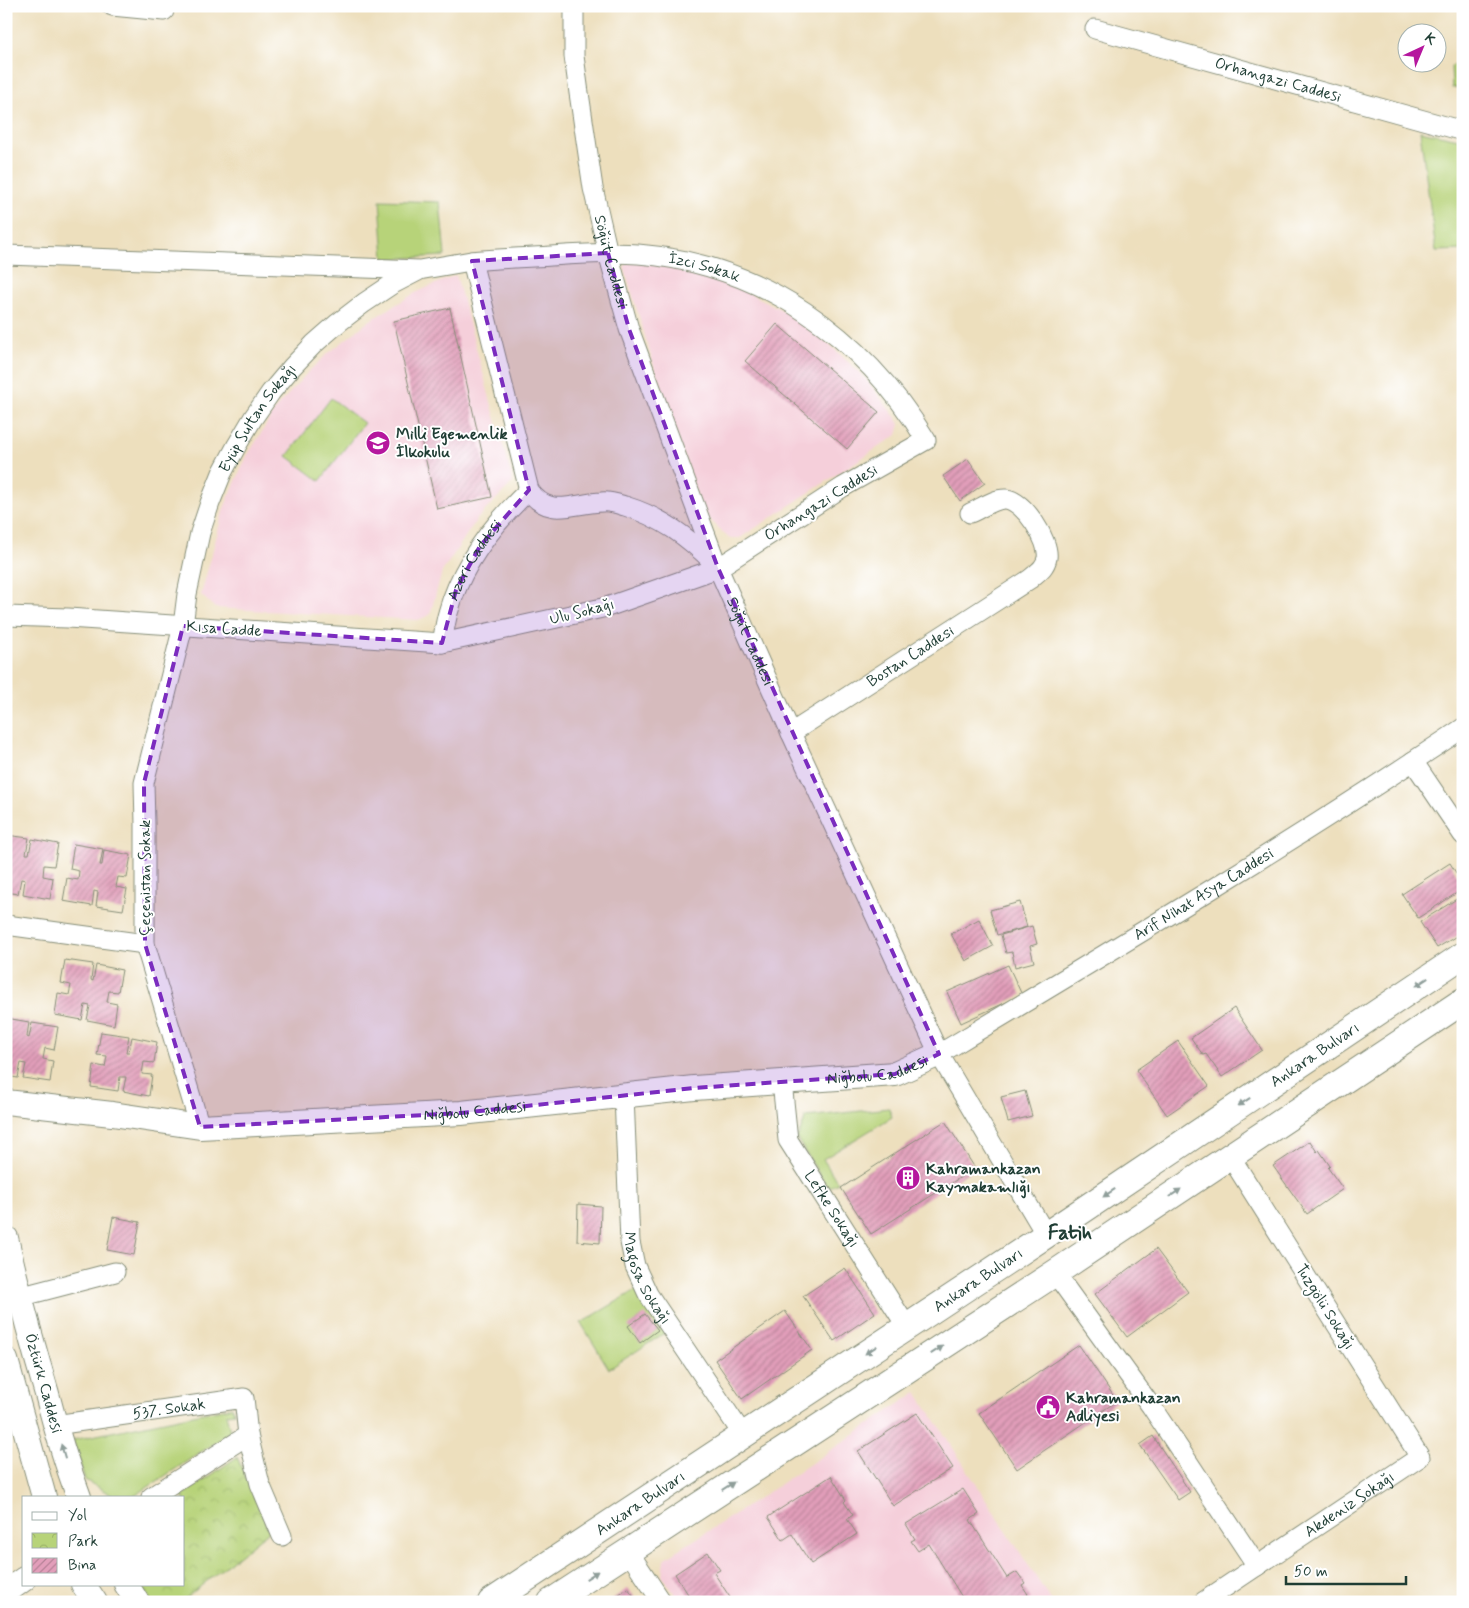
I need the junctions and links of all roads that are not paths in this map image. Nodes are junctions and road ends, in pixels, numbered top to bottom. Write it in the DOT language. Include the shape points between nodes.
graph roads {
  1 [pos="112,6"];
  2 [pos="574,6"];
  3 [pos="164,12"];
  4 [pos="1095,29"];
  5 [pos="1463,131"];
  6 [pos="608,253"];
  7 [pos="6,255"];
  8 [pos="472,261"];
  9 [pos="419,270"];
  10 [pos="926,440"];
  11 [pos="529,490"];
  12 [pos="970,513"];
  13 [pos="718,568"];
  14 [pos="6,616"];
  15 [pos="183,626"];
  16 [pos="442,644"];
  17 [pos="1463,728"];
  18 [pos="791,733"];
  19 [pos="1413,762"];
  20 [pos="1463,836"];
  21 [pos="6,925"];
  22 [pos="145,944"];
  23 [pos="1463,955"];
  24 [pos="1463,1001"];
  25 [pos="939,1054"];
  26 [pos="782,1082"];
  27 [pos="624,1096"];
  28 [pos="6,1102"];
  29 [pos="200,1127"];
  30 [pos="1230,1156"];
  31 [pos="1046,1235"];
  32 [pos="6,1238"];
  33 [pos="115,1272"];
  34 [pos="1055,1273"];
  35 [pos="19,1297"];
  36 [pos="907,1327"];
  37 [pos="6,1360"];
  38 [pos="55,1425"];
  39 [pos="248,1435"];
  40 [pos="742,1436"];
  41 [pos="1420,1457"];
  42 [pos="44,1496"];
  43 [pos="79,1496"];
  44 [pos="153,1496"];
  45 [pos="282,1536"];
  46 [pos="628,1551"];
  47 [pos="1257,1566"];
  48 [pos="22,1581"];
  49 [pos="84,1586"];
  50 [pos="127,1586"];
  51 [pos="6,1592"];
  52 [pos="95,1602"];
  53 [pos="137,1602"];
  54 [pos="491,1602"];
  55 [pos="551,1602"];
  56 [pos="662,1602"];
  57 [pos="1203,1602"];
  1 -- 3 [label="street"];
  2 -- 6 [label="street, Söğüt Caddesi" via="574,56 579,93 593,188"];
  4 -- 5 [label="street, Orhangazi Caddesi"];
  6 -- 8 [label="street, İzci Sokak"];
  6 -- 10 [label="street, İzci Sokak" via="654,256 698,264 783,298 832,331 861,356 894,392"];
  6 -- 13 [label="street, Söğüt Caddesi" via="629,329"];
  7 -- 9 [label="street"];
  8 -- 9 [label="street, İzci Sokak"];
  8 -- 11 [label="street"];
  9 -- 15 [label="street, Eyüp Sultan Sokağı" via="364,303 326,333 292,367 253,418 236,445 210,503 192,563"];
  10 -- 13 [label="street, Orhangazi Caddesi" via="843,487"];
  11 -- 13 [label="street" via="538,501 550,507 604,502 643,512 678,532"];
  11 -- 16 [label="street, Azeri Caddesi" via="494,526 467,567 448,614"];
  12 -- 18 [label="street, Bostan Caddesi" via="1000,500 1008,499 1017,504 1038,530 1047,552 1042,568 1030,579"];
  13 -- 16 [label="street, Ulu Sokağı" via="607,607"];
  13 -- 18 [label="street, Söğüt Caddesi"];
  14 -- 15 [label="street, Kısa Cadde"];
  15 -- 16 [label="street, Kısa Cadde"];
  15 -- 22 [label="street, Çeçenistan Sokak" via="144,782"];
  17 -- 19 [label="street, Arif Nihat Asya Caddesi"];
  18 -- 25 [label="street, Söğüt Caddesi"];
  19 -- 20 [label="street"];
  19 -- 25 [label="street, Arif Nihat Asya Caddesi" via="1262,859"];
  21 -- 22 [label="street"];
  22 -- 29 [label="street, Çeçenistan Sokak"];
  23 -- 31 [label="main road, Ankara Bulvarı, one-way"];
  24 -- 30 [label="main road, Ankara Bulvarı"];
  25 -- 26 [label="street, Niğbolu Caddesi" via="895,1074"];
  25 -- 31 [label="street, Söğüt Caddesi"];
  26 -- 27 [label="street, Niğbolu Caddesi"];
  26 -- 36 [label="street, Lefke Sokağı" via="788,1140"];
  27 -- 29 [label="street, Niğbolu Caddesi" via="461,1113"];
  27 -- 40 [label="street, Magosa Sokağı" via="630,1242 635,1266 648,1294"];
  28 -- 29 [label="street, Niğbolu Caddesi"];
  34 -- 30 [label="main road, Ankara Bulvarı, one-way"];
  30 -- 41 [label="street, Tuzgölü Sokağı"];
  31 -- 36 [label="main road, Ankara Bulvarı"];
  32 -- 35 [label="street, Öztürk Caddesi"];
  33 -- 35 [label="street"];
  46 -- 34 [label="main road, Ankara Bulvarı, one-way"];
  34 -- 47 [label="street" via="1151,1406"];
  35 -- 38 [label="street, Öztürk Caddesi"];
  36 -- 40 [label="main road, Ankara Bulvarı, one-way"];
  37 -- 42 [label="street, Öztürk Caddesi"];
  38 -- 39 [label="street, 537. Sokak" via="244,1398"];
  43 -- 38 [label="street, Öztürk Caddesi, one-way"];
  39 -- 44 [label="street"];
  39 -- 45 [label="street" via="260,1484"];
  40 -- 54 [label="main road, Ankara Bulvarı"];
  41 -- 47 [label="street, Akdeniz Sokağı"];
  55 -- 46 [label="main road, Ankara Bulvarı, one-way"];
  46 -- 56 [label="street"];
  47 -- 57 [label="street, Akdeniz Sokağı"];
  48 -- 51 [label="street"];
  49 -- 52 [label="street"];
  50 -- 53 [label="street"];
}
